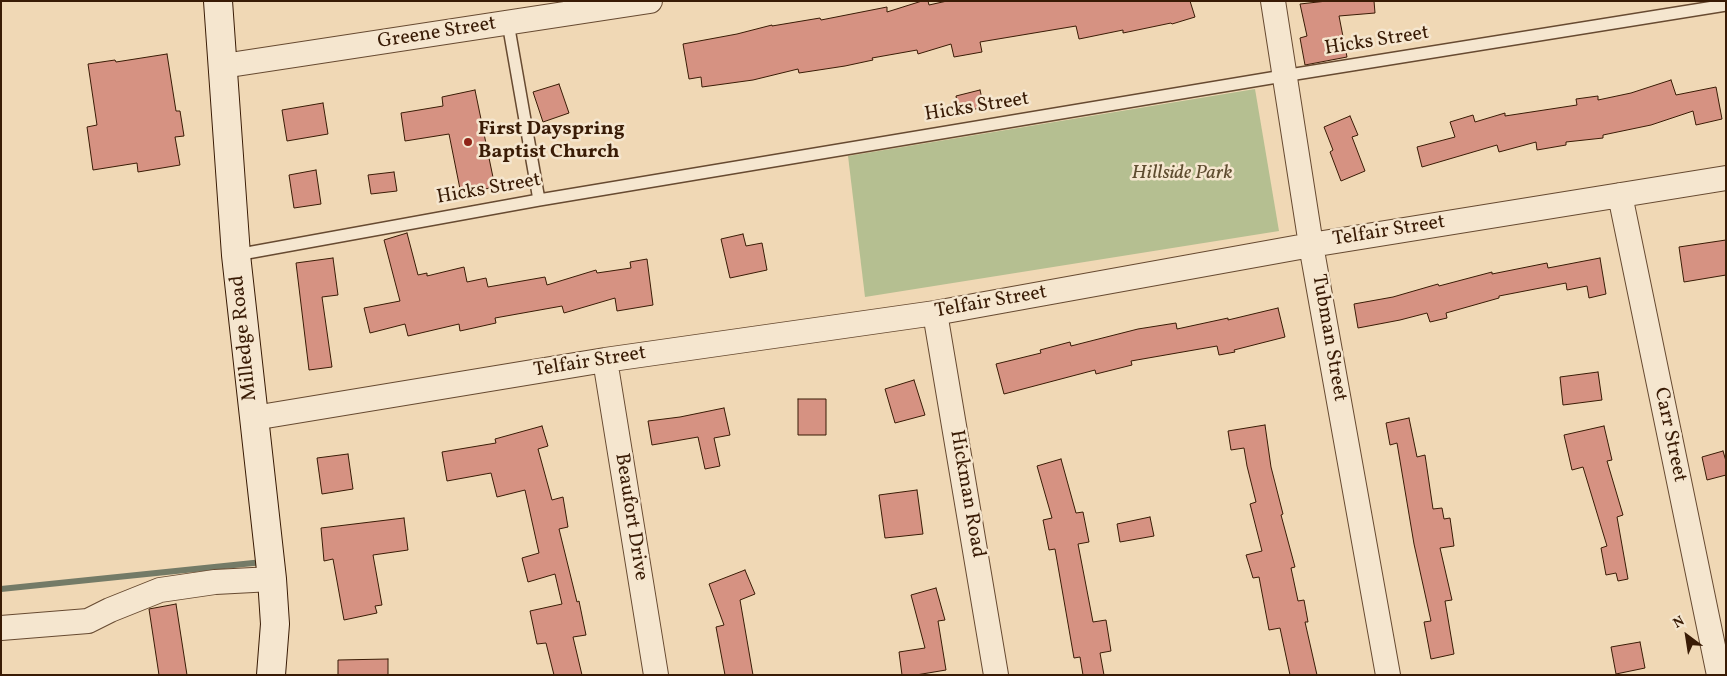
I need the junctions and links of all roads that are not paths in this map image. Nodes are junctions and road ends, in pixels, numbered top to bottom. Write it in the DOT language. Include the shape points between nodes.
graph roads {
  1 [pos="218,1"];
  2 [pos="650,1"];
  3 [pos="1272,1"];
  4 [pos="1726,5"];
  5 [pos="508,23"];
  6 [pos="223,66"];
  7 [pos="1283,76"];
  8 [pos="1726,178"];
  9 [pos="1620,195"];
  10 [pos="539,200"];
  11 [pos="1311,245"];
  12 [pos="236,255"];
  13 [pos="935,313"];
  14 [pos="605,360"];
  15 [pos="254,418"];
  16 [pos="272,579"];
  17 [pos="1,628"];
  18 [pos="270,675"];
  19 [pos="656,675"];
  20 [pos="996,675"];
  21 [pos="1388,675"];
  22 [pos="1719,675"];
  1 -- 6 [label="street, Milledge Road"];
  2 -- 5 [label="street, Greene Street"];
  3 -- 7 [label="street, Tubman Street"];
  4 -- 7 [label="lane, Hicks Street"];
  5 -- 6 [label="street, Greene Street"];
  5 -- 10 [label="lane"];
  6 -- 12 [label="street, Milledge Road"];
  7 -- 10 [label="lane, Hicks Street"];
  7 -- 11 [label="street, Tubman Street"];
  8 -- 9 [label="street, Telfair Street"];
  9 -- 11 [label="street, Telfair Street"];
  9 -- 22 [label="street, Carr Street"];
  10 -- 12 [label="lane, Hicks Street"];
  11 -- 13 [label="street, Telfair Street"];
  11 -- 21 [label="street, Tubman Street"];
  12 -- 15 [label="street, Milledge Road"];
  13 -- 14 [label="street, Telfair Street"];
  13 -- 20 [label="street, Hickman Road"];
  14 -- 15 [label="street, Telfair Street"];
  14 -- 19 [label="street, Beaufort Drive"];
  15 -- 16 [label="street, Milledge Road"];
  16 -- 17 [label="street" via="215,582 160,590 88,620"];
  16 -- 18 [label="street, Milledge Road" via="275,624"];
}
